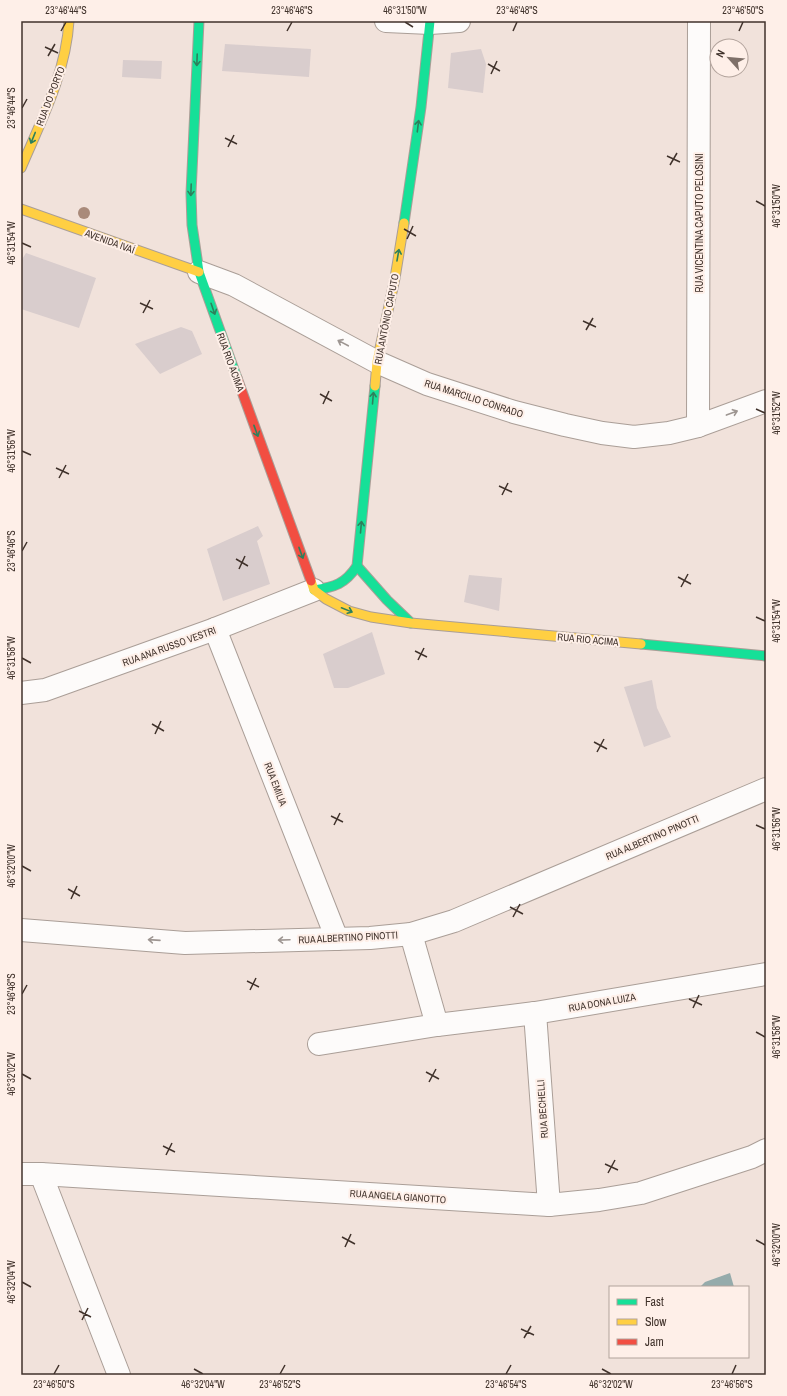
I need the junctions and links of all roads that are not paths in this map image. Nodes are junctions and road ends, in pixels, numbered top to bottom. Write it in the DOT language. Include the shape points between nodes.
graph roads {
  1 [pos="69,21"];
  2 [pos="199,21"];
  3 [pos="386,21"];
  4 [pos="459,21"];
  5 [pos="699,21"];
  6 [pos="430,22"];
  7 [pos="21,168"];
  8 [pos="21,209"];
  9 [pos="199,272"];
  10 [pos="377,362"];
  11 [pos="766,401"];
  12 [pos="698,426"];
  13 [pos="357,566"];
  14 [pos="314,590"];
  15 [pos="411,622"];
  16 [pos="215,629"];
  17 [pos="766,656"];
  18 [pos="21,693"];
  19 [pos="766,789"];
  20 [pos="21,930"];
  21 [pos="411,934"];
  22 [pos="337,938"];
  23 [pos="766,974"];
  24 [pos="535,1013"];
  25 [pos="437,1025"];
  26 [pos="319,1044"];
  27 [pos="766,1150"];
  28 [pos="31,1174"];
  29 [pos="549,1205"];
  30 [pos="119,1375"];
  1 -- 7 [label="main road, RUA DO PORTO, one-way" via="65,53 57,80"];
  2 -- 9 [label="main road, RUA RIO ACIMA, one-way" via="191,193 192,225"];
  3 -- 6 [label="street"];
  4 -- 6 [label="street"];
  5 -- 12 [label="street, RUA VICENTINA CAPUTO PELOSINI"];
  10 -- 6 [label="main road, RUA ANTÔNIO CAPUTO, one-way" via="408,197"];
  8 -- 9 [label="main road, AVENIDA IVAÍ"];
  10 -- 9 [label="street, RUA MARCILIO CONRADO, one-way" via="234,285"];
  9 -- 14 [label="main road, RUA RIO ACIMA, one-way"];
  10 -- 12 [label="street, RUA MARCILIO CONRADO" via="427,384 470,398 522,414 602,433 634,437"];
  13 -- 10 [label="main road, RUA ANTÔNIO CAPUTO, one-way"];
  12 -- 11 [label="street, RUA MARCILIO CONRADO, one-way"];
  13 -- 14 [label="main road" via="350,577 340,584"];
  13 -- 15 [label="main road" via="387,600"];
  14 -- 15 [label="main road, RUA RIO ACIMA, one-way" via="327,600 352,612 369,617"];
  14 -- 16 [label="street, RUA ANA RUSSO VESTRI"];
  15 -- 17 [label="main road, RUA RIO ACIMA"];
  16 -- 18 [label="street, RUA ANA RUSSO VESTRI" via="45,690"];
  16 -- 22 [label="street, RUA EMILIA"];
  19 -- 21 [label="street, RUA ALBERTINO PINOTTI" via="454,921"];
  22 -- 20 [label="street, RUA ALBERTINO PINOTTI, one-way" via="185,943"];
  21 -- 22 [label="street, RUA ALBERTINO PINOTTI"];
  21 -- 25 [label="street"];
  23 -- 24 [label="street, RUA DONA LUIZA"];
  24 -- 25 [label="street, RUA DONA LUIZA"];
  24 -- 29 [label="street, RUA BECHELLI"];
  25 -- 26 [label="street, RUA DONA LUIZA"];
  27 -- 29 [label="street, RUA ANGELA GIANOTTO" via="641,1194"];
  28 -- 29 [label="street, RUA ANGELA GIANOTTO"];
  28 -- 30 [label="street"];
}
